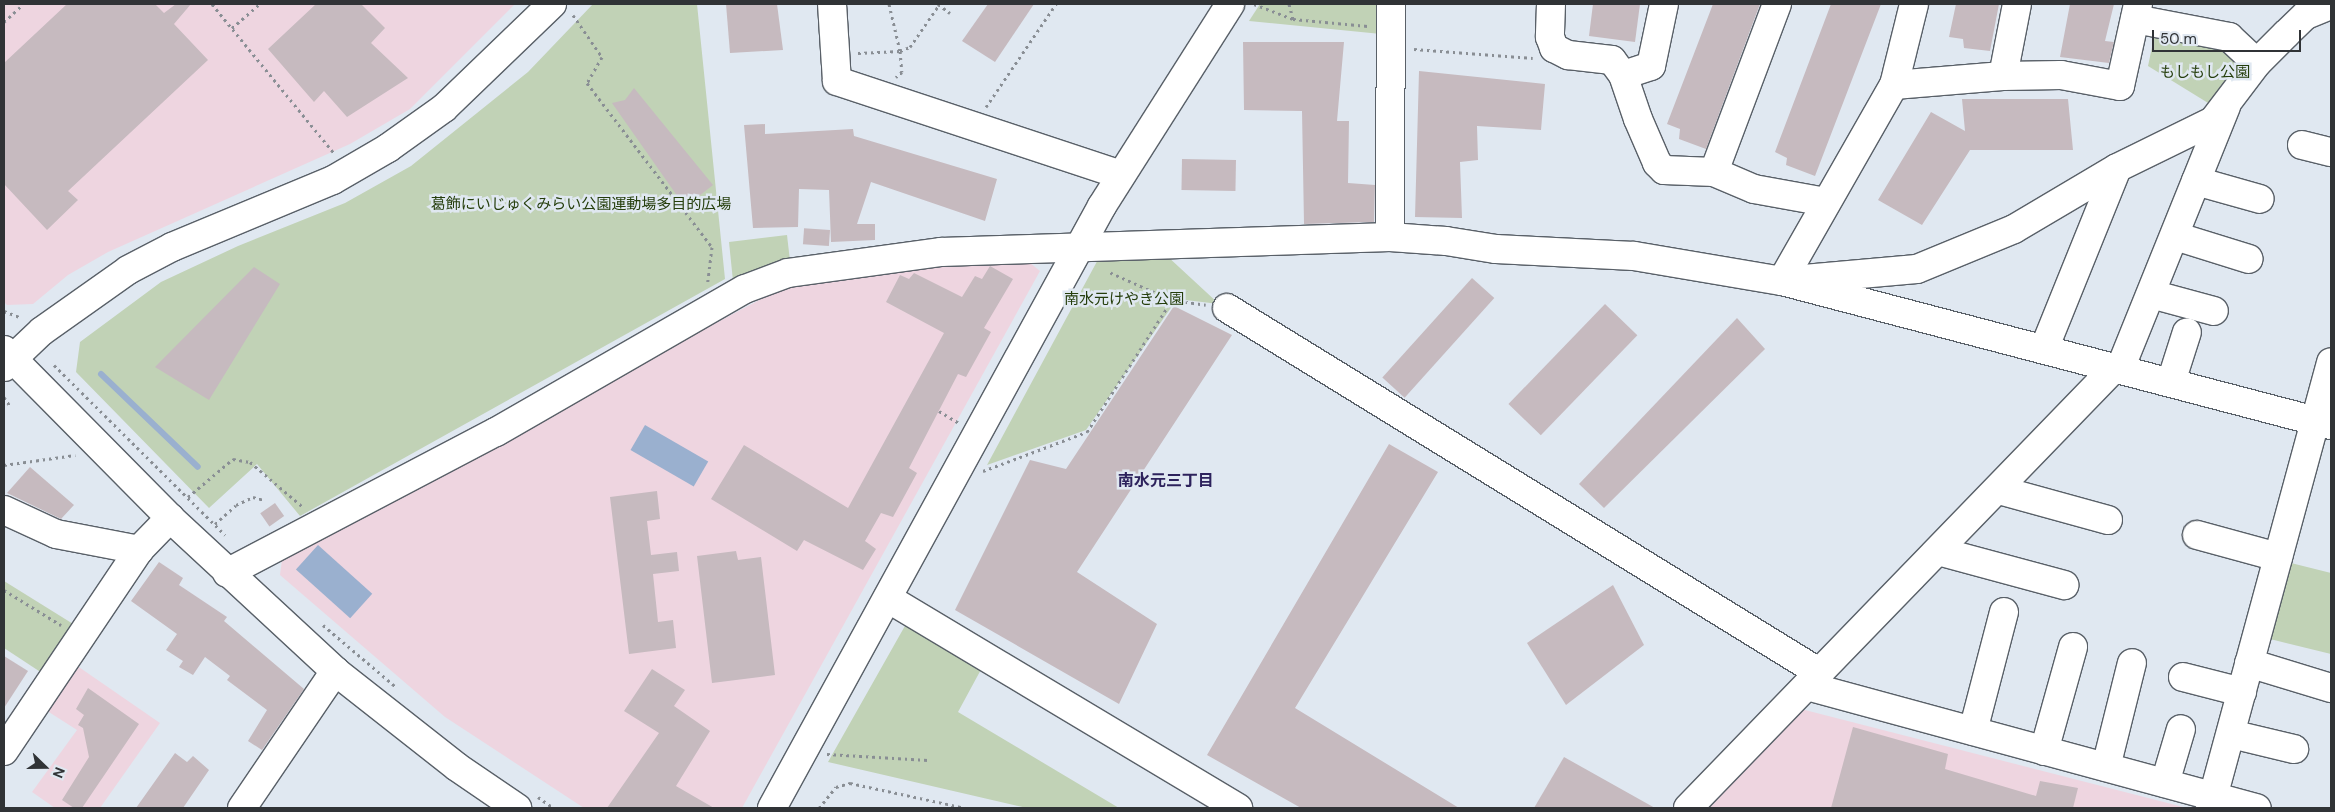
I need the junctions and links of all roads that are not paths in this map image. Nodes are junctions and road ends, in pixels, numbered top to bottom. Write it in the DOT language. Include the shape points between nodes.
graph roads {
  1 [pos="832,4"];
  2 [pos="1230,4"];
  3 [pos="1551,4"];
  4 [pos="1664,4"];
  5 [pos="1777,4"];
  6 [pos="1914,4"];
  7 [pos="2017,4"];
  8 [pos="2331,5"];
  9 [pos="562,8"];
  10 [pos="2136,12"];
  11 [pos="1391,26"];
  12 [pos="2257,63"];
  13 [pos="1622,75"];
  14 [pos="2003,76"];
  15 [pos="1894,85"];
  16 [pos="2228,101"];
  17 [pos="2302,145"];
  18 [pos="2331,152"];
  19 [pos="2117,168"];
  20 [pos="1714,172"];
  21 [pos="1121,175"];
  22 [pos="2196,181"];
  23 [pos="2260,199"];
  24 [pos="1826,202"];
  25 [pos="2174,236"];
  26 [pos="1390,237"];
  27 [pos="1081,245"];
  28 [pos="2249,259"];
  29 [pos="1782,281"];
  30 [pos="2151,294"];
  31 [pos="1227,308"];
  32 [pos="2214,311"];
  33 [pos="2188,332"];
  34 [pos="2044,349"];
  35 [pos="6,359"];
  36 [pos="2331,362"];
  37 [pos="2118,368"];
  38 [pos="2172,382"];
  39 [pos="2323,423"];
  40 [pos="1999,490"];
  41 [pos="4,510"];
  42 [pos="170,518"];
  43 [pos="2108,520"];
  44 [pos="2197,535"];
  45 [pos="139,550"];
  46 [pos="1938,551"];
  47 [pos="2278,557"];
  48 [pos="227,573"];
  49 [pos="2064,585"];
  50 [pos="889,599"];
  51 [pos="2004,612"];
  52 [pos="2073,647"];
  53 [pos="2249,663"];
  54 [pos="2132,664"];
  55 [pos="335,671"];
  56 [pos="2183,677"];
  57 [pos="1814,680"];
  58 [pos="2331,688"];
  59 [pos="2242,692"];
  60 [pos="2181,729"];
  61 [pos="1972,731"];
  62 [pos="2231,734"];
  63 [pos="2294,749"];
  64 [pos="4,751"];
  65 [pos="2044,751"];
  66 [pos="2106,767"];
  67 [pos="2166,783"];
  68 [pos="2211,802"];
  69 [pos="520,804"];
  70 [pos="242,808"];
  71 [pos="772,808"];
  72 [pos="1238,808"];
  73 [pos="1688,808"];
  74 [pos="2257,808"];
  1 -- 21 [label="street" via="836,81"];
  2 -- 21 [label="street"];
  3 -- 13 [label="street" via="1550,37 1554,48 1568,55 1612,60"];
  4 -- 13 [label="street" via="1651,66"];
  5 -- 20 [label="street"];
  6 -- 15 [label="street"];
  7 -- 14 [label="street"];
  8 -- 12 [label="street" via="2306,15"];
  9 -- 35 [label="street" via="444,108 388,148 333,180 172,247 128,270"];
  10 -- 12 [label="street" via="2229,37"];
  10 -- 14 [label="street" via="2120,86 2061,75"];
  11 -- 26 [label="street"];
  12 -- 16 [label="street"];
  13 -- 20 [label="street" via="1657,163 1664,170"];
  14 -- 15 [label="street"];
  15 -- 24 [label="street"];
  16 -- 19 [label="street" via="2213,121"];
  16 -- 22 [label="street"];
  17 -- 18 [label="street"];
  19 -- 29 [label="street" via="2014,229 1917,269"];
  19 -- 34 [label="street"];
  20 -- 24 [label="street" via="1754,189"];
  21 -- 27 [label="street"];
  22 -- 23 [label="street"];
  22 -- 25 [label="street"];
  24 -- 29 [label="street"];
  25 -- 28 [label="street"];
  25 -- 30 [label="street"];
  26 -- 27 [label="street"];
  26 -- 29 [label="street" via="1496,249 1634,256"];
  27 -- 48 [label="street" via="941,252 788,273 714,304 496,432"];
  27 -- 50 [label="street"];
  29 -- 34 [label="street"];
  30 -- 32 [label="street"];
  30 -- 37 [label="street"];
  31 -- 57 [label="street"];
  33 -- 38 [label="street"];
  34 -- 37 [label="street" via="2109,369"];
  35 -- 42 [label="street"];
  36 -- 39 [label="street"];
  37 -- 38 [label="street"];
  37 -- 40 [label="street"];
  38 -- 39 [label="street"];
  39 -- 47 [label="street"];
  40 -- 43 [label="street"];
  40 -- 46 [label="street"];
  41 -- 45 [label="street" via="56,534"];
  42 -- 45 [label="street"];
  42 -- 48 [label="street"];
  44 -- 47 [label="street"];
  45 -- 64 [label="street"];
  46 -- 49 [label="street"];
  46 -- 57 [label="street"];
  47 -- 53 [label="street"];
  48 -- 55 [label="street"];
  50 -- 71 [label="street"];
  50 -- 72 [label="street"];
  51 -- 61 [label="street"];
  52 -- 65 [label="street"];
  53 -- 58 [label="street"];
  53 -- 59 [label="street"];
  54 -- 66 [label="street"];
  55 -- 69 [label="street" via="457,767"];
  55 -- 70 [label="street"];
  56 -- 59 [label="street"];
  57 -- 61 [label="street"];
  57 -- 73 [label="street"];
  59 -- 62 [label="street"];
  60 -- 67 [label="street"];
  61 -- 65 [label="street"];
  62 -- 63 [label="street"];
  62 -- 68 [label="street"];
  65 -- 66 [label="street"];
  66 -- 67 [label="street"];
  67 -- 68 [label="street"];
  68 -- 74 [label="street"];
}
